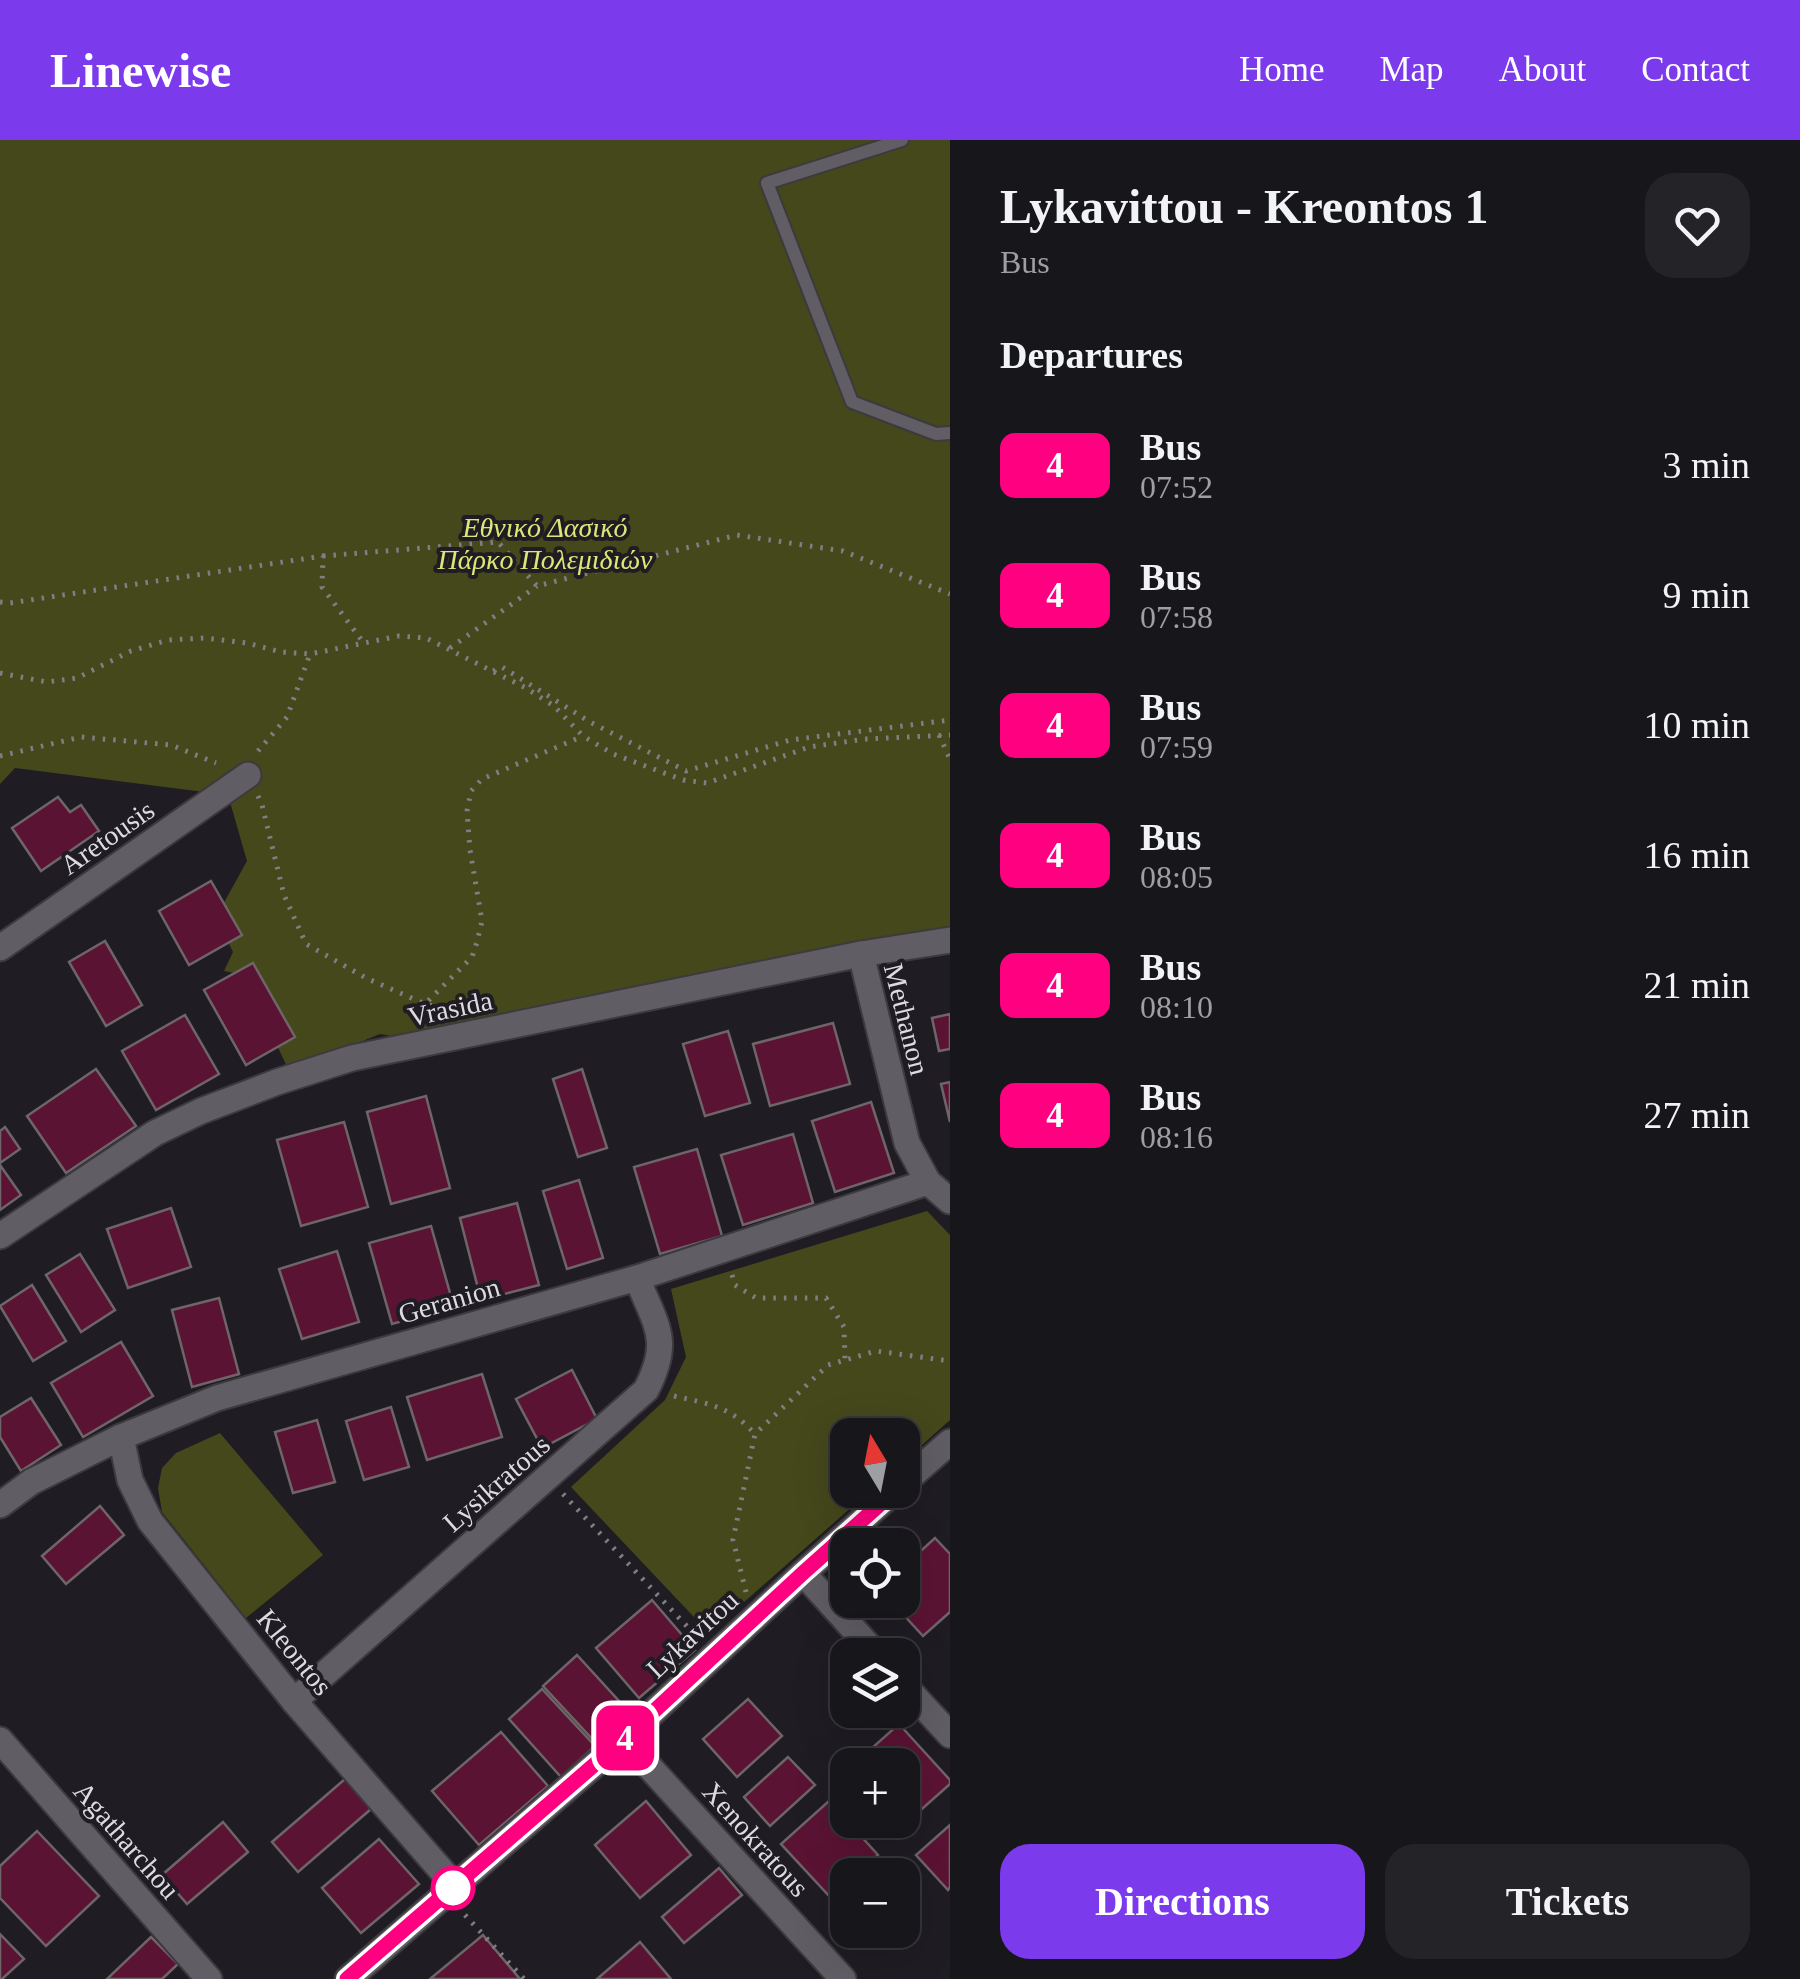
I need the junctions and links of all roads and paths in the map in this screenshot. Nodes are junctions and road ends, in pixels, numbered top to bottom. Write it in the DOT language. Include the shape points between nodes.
graph roads {
  1 [pos="902,140"];
  2 [pos="950,432"];
  3 [pos="323,556"];
  4 [pos="537,586"];
  5 [pos="950,594"];
  6 [pos="0,602"];
  7 [pos="363,642"];
  8 [pos="449,648"];
  9 [pos="310,654"];
  10 [pos="493,671"];
  11 [pos="0,673"];
  12 [pos="950,720"];
  13 [pos="950,734"];
  14 [pos="939,735"];
  15 [pos="582,736"];
  16 [pos="0,756"];
  17 [pos="950,759"];
  18 [pos="248,775"];
  19 [pos="950,940"];
  20 [pos="0,948"];
  21 [pos="861,954"];
  22 [pos="425,1004"];
  23 [pos="458,1012"];
  24 [pos="928,1182"];
  25 [pos="950,1201"];
  26 [pos="0,1236"];
  27 [pos="725,1249"];
  28 [pos="637,1278"];
  29 [pos="845,1360"];
  30 [pos="950,1361"];
  31 [pos="646,1390"];
  32 [pos="755,1434"];
  33 [pos="121,1437"];
  34 [pos="950,1442"];
  35 [pos="920,1468"];
  36 [pos="548,1477"];
  37 [pos="0,1505"];
  38 [pos="876,1508"];
  39 [pos="803,1573"];
  40 [pos="753,1619"];
  41 [pos="862,1638"];
  42 [pos="714,1656"];
  43 [pos="294,1701"];
  44 [pos="920,1702"];
  45 [pos="950,1735"];
  46 [pos="624,1739"];
  47 [pos="0,1740"];
  48 [pos="450,1890"];
  49 [pos="209,1979"];
  50 [pos="348,1979"];
  51 [pos="524,1979"];
  52 [pos="844,1979"];
  1 -- 2 [label="lane" via="768,182 852,402 936,434"];
  3 -- 4 [label="path" via="498,542"];
  3 -- 6 [label="path"];
  3 -- 7 [label="path" via="322,587"];
  4 -- 5 [label="path" via="737,535 843,551"];
  4 -- 8 [label="path"];
  7 -- 8 [label="path" via="399,636"];
  7 -- 9 [label="path"];
  8 -- 10 [label="path"];
  9 -- 11 [label="path" via="205,638 168,640 76,678 47,682"];
  9 -- 18 [label="path" via="287,718 250,759"];
  10 -- 12 [label="path" via="502,667 686,771 790,740"];
  10 -- 15 [label="path" via="554,706"];
  13 -- 14 [label="path"];
  14 -- 15 [label="path" via="809,747 707,783 613,754"];
  14 -- 17 [label="path"];
  15 -- 22 [label="path" via="482,779 471,790 470,850 482,921 472,957"];
  16 -- 18 [label="path" via="81,737 171,745"];
  18 -- 20 [label="street, Aretousis"];
  18 -- 22 [label="path" via="306,944"];
  19 -- 21 [label="street, Vrasida"];
  21 -- 24 [label="street, Methanon" via="907,1144"];
  21 -- 26 [label="street, Vrasida" via="352,1058 277,1082 155,1133"];
  22 -- 23 [label="path"];
  24 -- 25 [label="street, Methanon"];
  24 -- 27 [label="street, Geranion"];
  27 -- 28 [label="street, Geranion"];
  27 -- 29 [label="path" via="735,1286 756,1298 826,1298 844,1327"];
  28 -- 31 [label="street" via="661,1339 659,1366"];
  28 -- 33 [label="street, Geranion" via="217,1398"];
  29 -- 30 [label="path" via="876,1351"];
  29 -- 32 [label="path" via="828,1365"];
  31 -- 32 [label="path" via="708,1404 740,1417"];
  31 -- 36 [label="street, Lysikratous"];
  32 -- 40 [label="path" via="734,1540"];
  33 -- 37 [label="street, Geranion"];
  33 -- 43 [label="street, Kleontos" via="130,1480 150,1521"];
  34 -- 35 [label="street"];
  36 -- 42 [label="path"];
  36 -- 43 [label="street, Lysikratous"];
  38 -- 39 [label="street, Lykavitou"];
  39 -- 40 [label="street, Lykavitou"];
  39 -- 41 [label="street"];
  40 -- 42 [label="street, Lykavitou"];
  42 -- 46 [label="street, Lykavitou"];
  43 -- 48 [label="street, Kleontos"];
  44 -- 45 [label="street"];
  46 -- 48 [label="street, Lykavitou"];
  46 -- 52 [label="street, Xenokratous"];
  47 -- 49 [label="street, Agatharchou"];
  48 -- 50 [label="street, Lykavitou"];
  48 -- 51 [label="path"];
}
